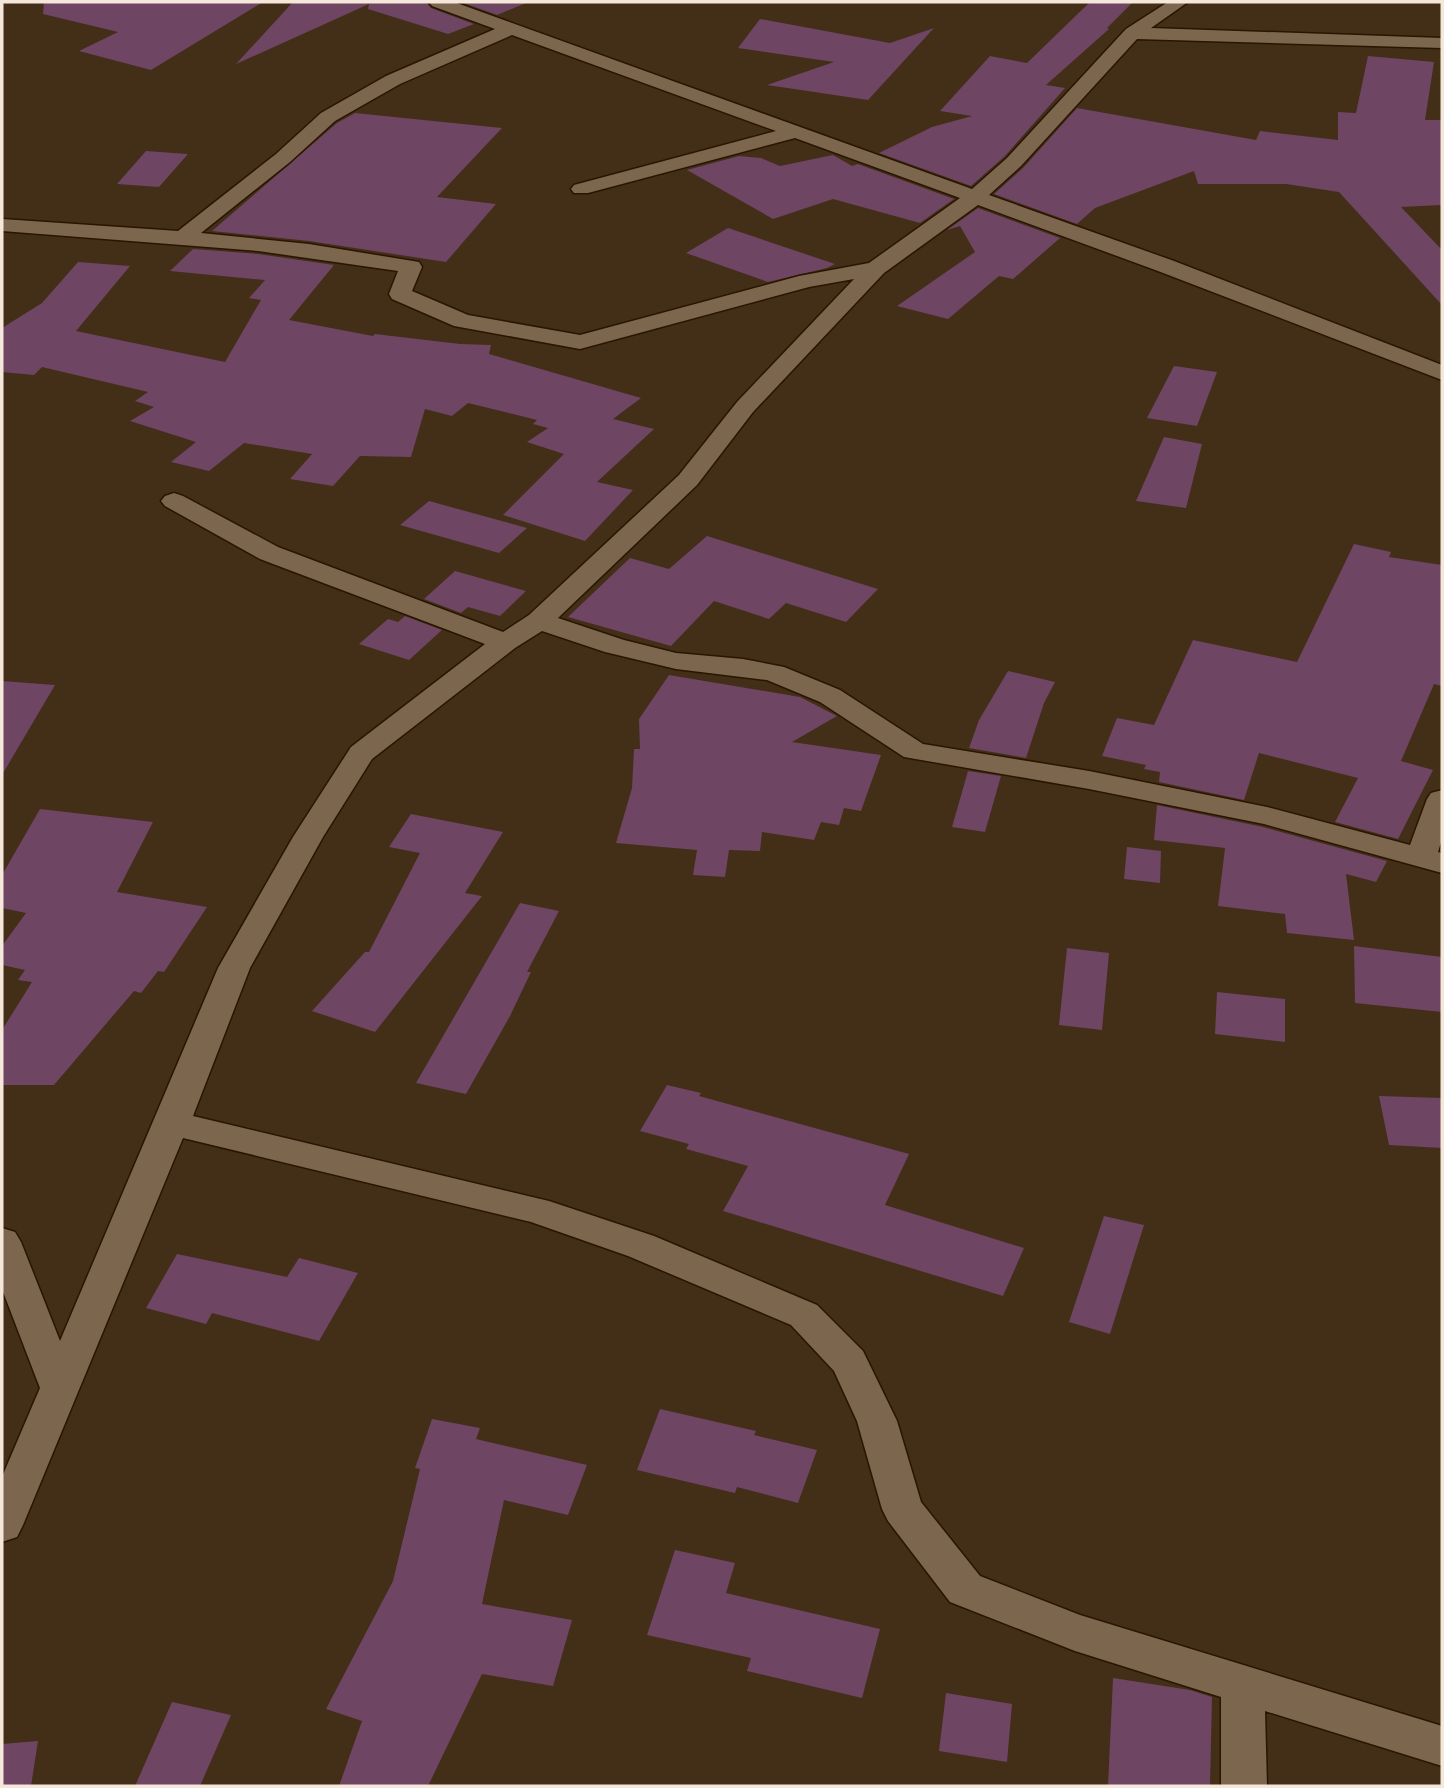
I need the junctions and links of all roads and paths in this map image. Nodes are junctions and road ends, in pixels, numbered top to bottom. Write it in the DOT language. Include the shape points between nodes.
graph roads {
  1 [pos="438,2"];
  2 [pos="1179,2"];
  3 [pos="510,29"];
  4 [pos="1132,33"];
  5 [pos="1442,43"];
  6 [pos="794,132"];
  7 [pos="581,189"];
  8 [pos="975,197"];
  9 [pos="2,225"];
  10 [pos="181,239"];
  11 [pos="876,268"];
  12 [pos="1442,373"];
  13 [pos="174,501"];
  14 [pos="539,621"];
  15 [pos="505,642"];
  16 [pos="1442,799"];
  17 [pos="1431,861"];
  18 [pos="172,1123"];
  19 [pos="2,1242"];
  20 [pos="59,1387"];
  21 [pos="2,1525"];
  22 [pos="1243,1684"];
  23 [pos="1442,1746"];
  24 [pos="1244,1786"];
  1 -- 3 [label="street"];
  2 -- 4 [label="street"];
  3 -- 6 [label="street"];
  3 -- 10 [label="street" via="393,80 328,117"];
  4 -- 5 [label="street"];
  4 -- 8 [label="street" via="1014,162"];
  6 -- 7 [label="street"];
  6 -- 8 [label="street"];
  8 -- 11 [label="street"];
  8 -- 12 [label="street"];
  9 -- 10 [label="street"];
  10 -- 11 [label="street" via="320,250 411,267 400,294 462,321 580,342 807,281"];
  11 -- 14 [label="street" via="745,407 688,480"];
  13 -- 15 [label="street" via="269,553"];
  14 -- 15 [label="street"];
  14 -- 17 [label="street" via="676,661 774,673 830,696 914,751 1267,816"];
  15 -- 18 [label="street" via="361,753 234,968"];
  16 -- 17 [label="street"];
  18 -- 20 [label="street"];
  18 -- 22 [label="street" via="536,1210 641,1246 804,1315 849,1362 877,1421 903,1509 965,1588 1075,1632"];
  19 -- 20 [label="street"];
  20 -- 21 [label="street"];
  22 -- 23 [label="street"];
  22 -- 24 [label="street"];
}
